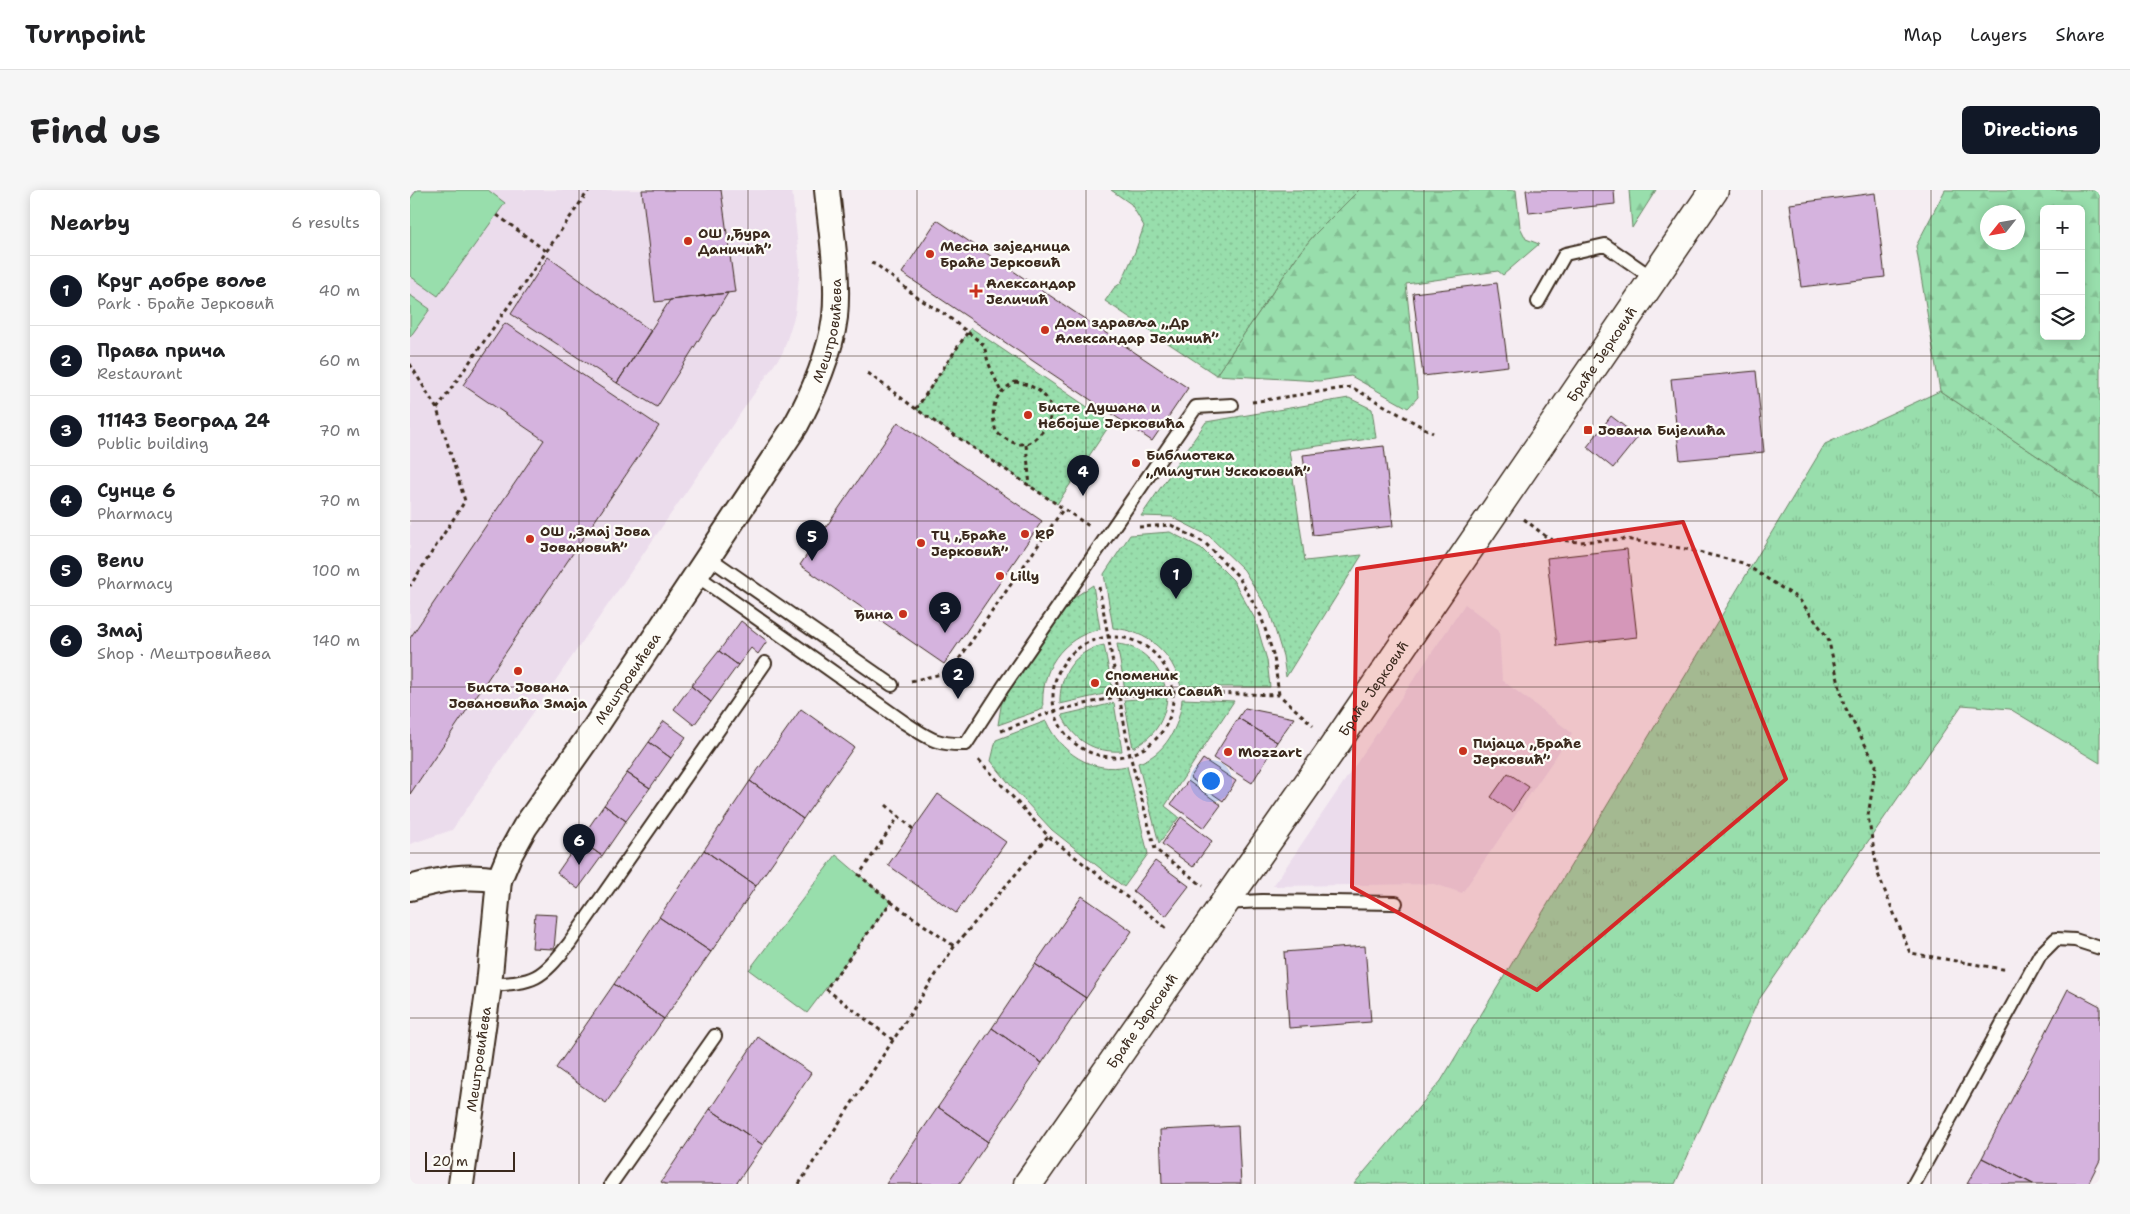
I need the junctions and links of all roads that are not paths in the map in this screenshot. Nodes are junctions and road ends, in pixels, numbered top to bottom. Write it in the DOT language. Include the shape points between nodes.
graph roads {
  1 [pos="827,190"];
  2 [pos="1714,190"];
  3 [pos="1654,279"];
  4 [pos="1538,302"];
  5 [pos="1232,405"];
  6 [pos="702,566"];
  7 [pos="765,663"];
  8 [pos="892,685"];
  9 [pos="499,880"];
  10 [pos="410,888"];
  11 [pos="1215,896"];
  12 [pos="1396,903"];
  13 [pos="2100,948"];
  14 [pos="489,985"];
  15 [pos="715,1036"];
  16 [pos="462,1184"];
  17 [pos="611,1184"];
  18 [pos="1028,1184"];
  19 [pos="1914,1184"];
  1 -- 6 [label="street, Мештровићева" via="836,297 827,352 796,425"];
  2 -- 3 [label="street, Браће Јерковић"];
  3 -- 4 [label="lane" via="1605,245 1566,254"];
  3 -- 11 [label="street, Браће Јерковић"];
  5 -- 6 [label="lane" via="1196,407 966,744 946,745 924,735"];
  6 -- 8 [label="lane"];
  6 -- 9 [label="street, Мештровићева" via="525,828"];
  7 -- 14 [label="lane" via="549,969 518,983"];
  9 -- 10 [label="street" via="466,876"];
  9 -- 14 [label="street, Мештровићева"];
  11 -- 12 [label="lane" via="1262,901"];
  11 -- 18 [label="street, Браће Јерковић"];
  13 -- 19 [label="lane" via="2075,940 2056,939 2040,955"];
  14 -- 16 [label="street, Мештровићева"];
  15 -- 17 [label="lane"];
}
